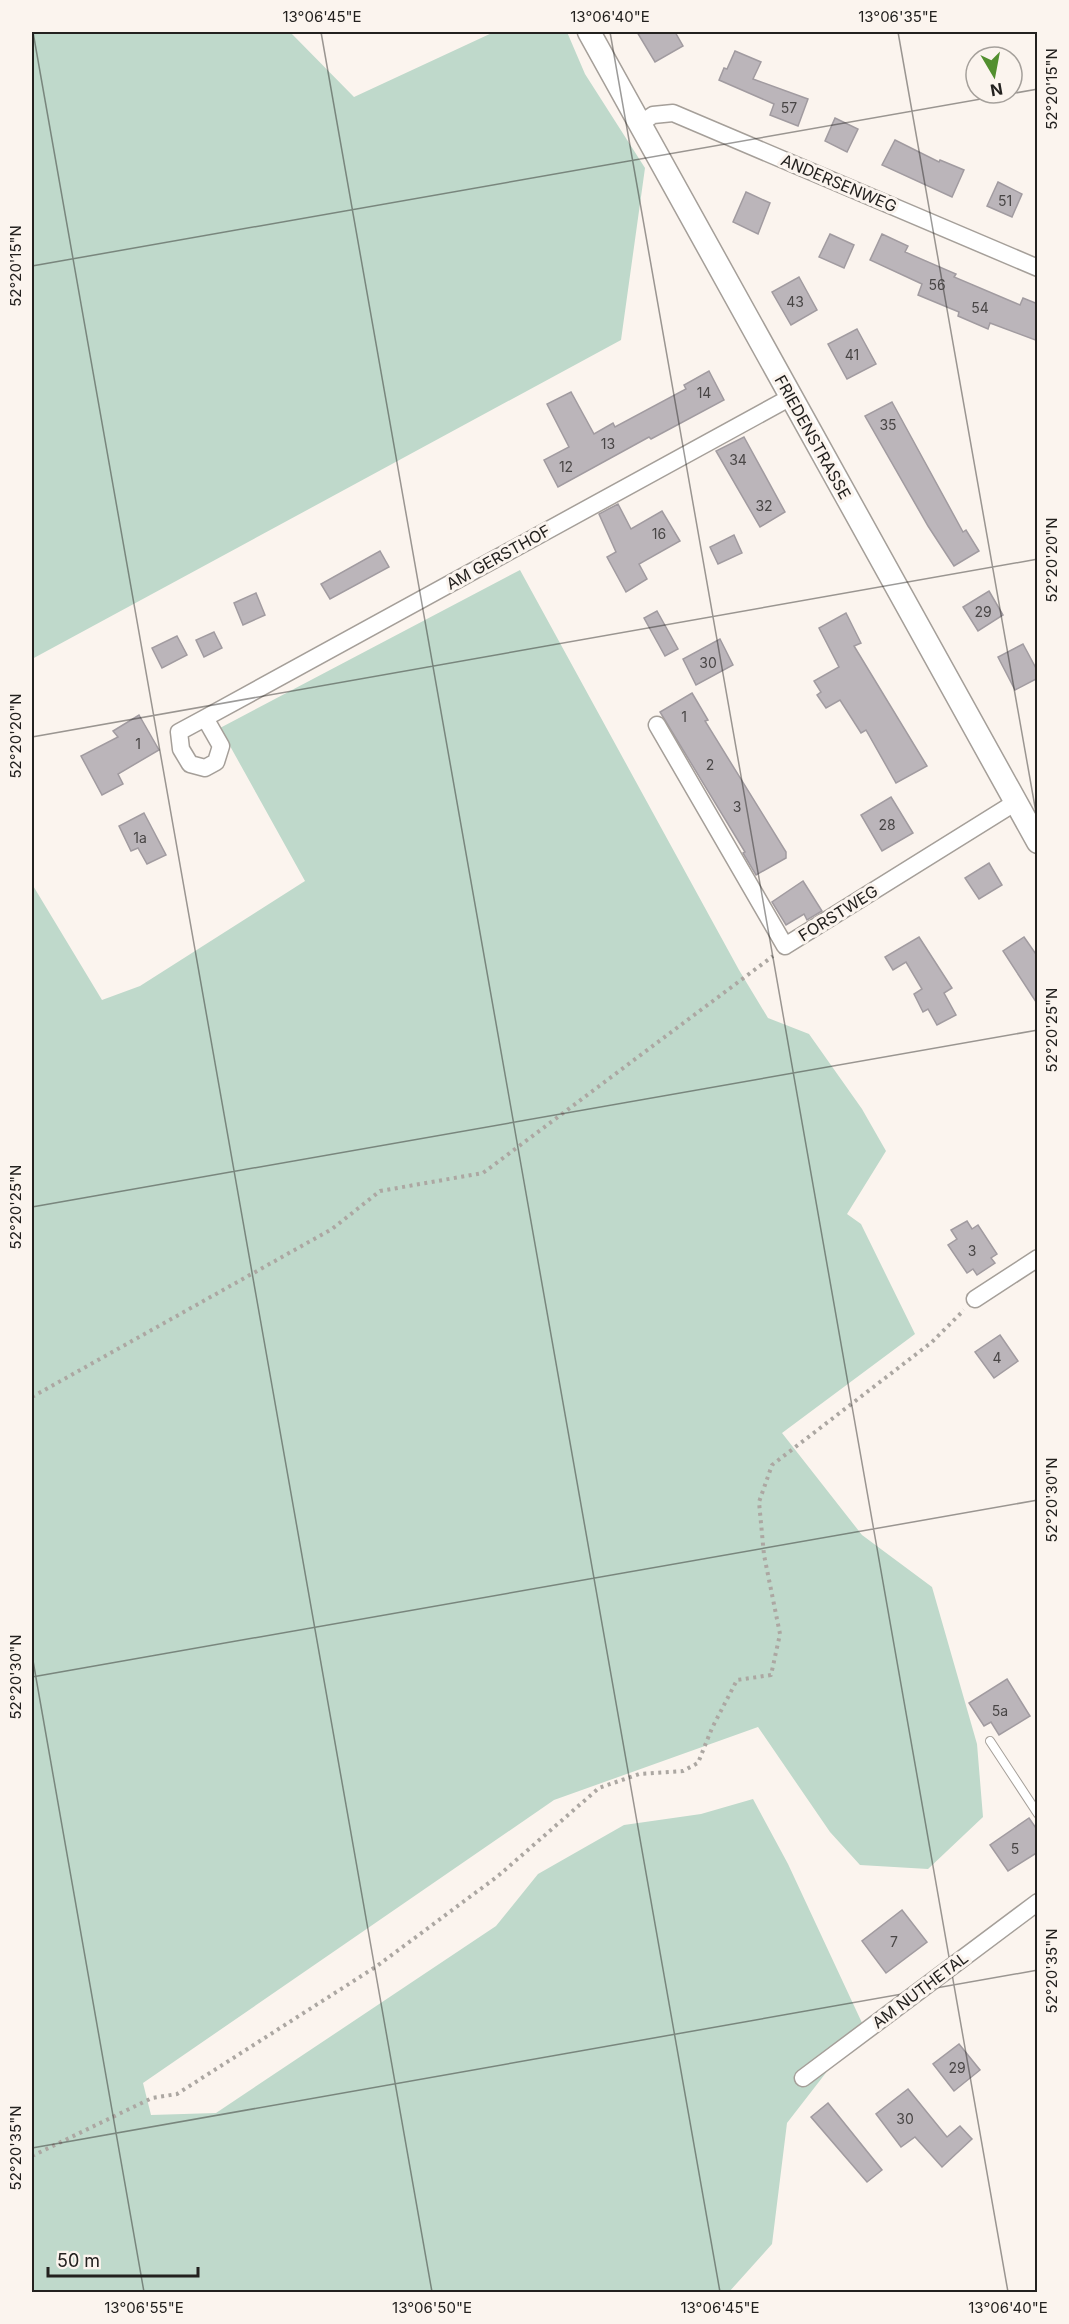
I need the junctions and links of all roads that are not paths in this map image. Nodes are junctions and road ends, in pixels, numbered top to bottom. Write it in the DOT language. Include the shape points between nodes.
graph roads {
  1 [pos="589,32"];
  2 [pos="640,123"];
  3 [pos="1038,268"];
  4 [pos="791,397"];
  5 [pos="205,718"];
  6 [pos="657,725"];
  7 [pos="1016,802"];
  8 [pos="1038,842"];
  9 [pos="1038,1258"];
  10 [pos="975,1299"];
  11 [pos="990,1741"];
  12 [pos="1038,1814"];
  13 [pos="1038,1902"];
  14 [pos="803,2078"];
  1 -- 2 [label="main road, FRIEDENSTRASSE"];
  2 -- 3 [label="street, ANDERSENWEG" via="673,113"];
  2 -- 4 [label="main road, FRIEDENSTRASSE"];
  4 -- 5 [label="street, AM GERSTHOF"];
  4 -- 7 [label="main road, FRIEDENSTRASSE"];
  6 -- 7 [label="street, FORSTWEG" via="785,946"];
  7 -- 8 [label="main road, FRIEDENSTRASSE"];
  9 -- 10 [label="street"];
  11 -- 12 [label="lane"];
  13 -- 14 [label="street, AM NUTHETAL"];
}
